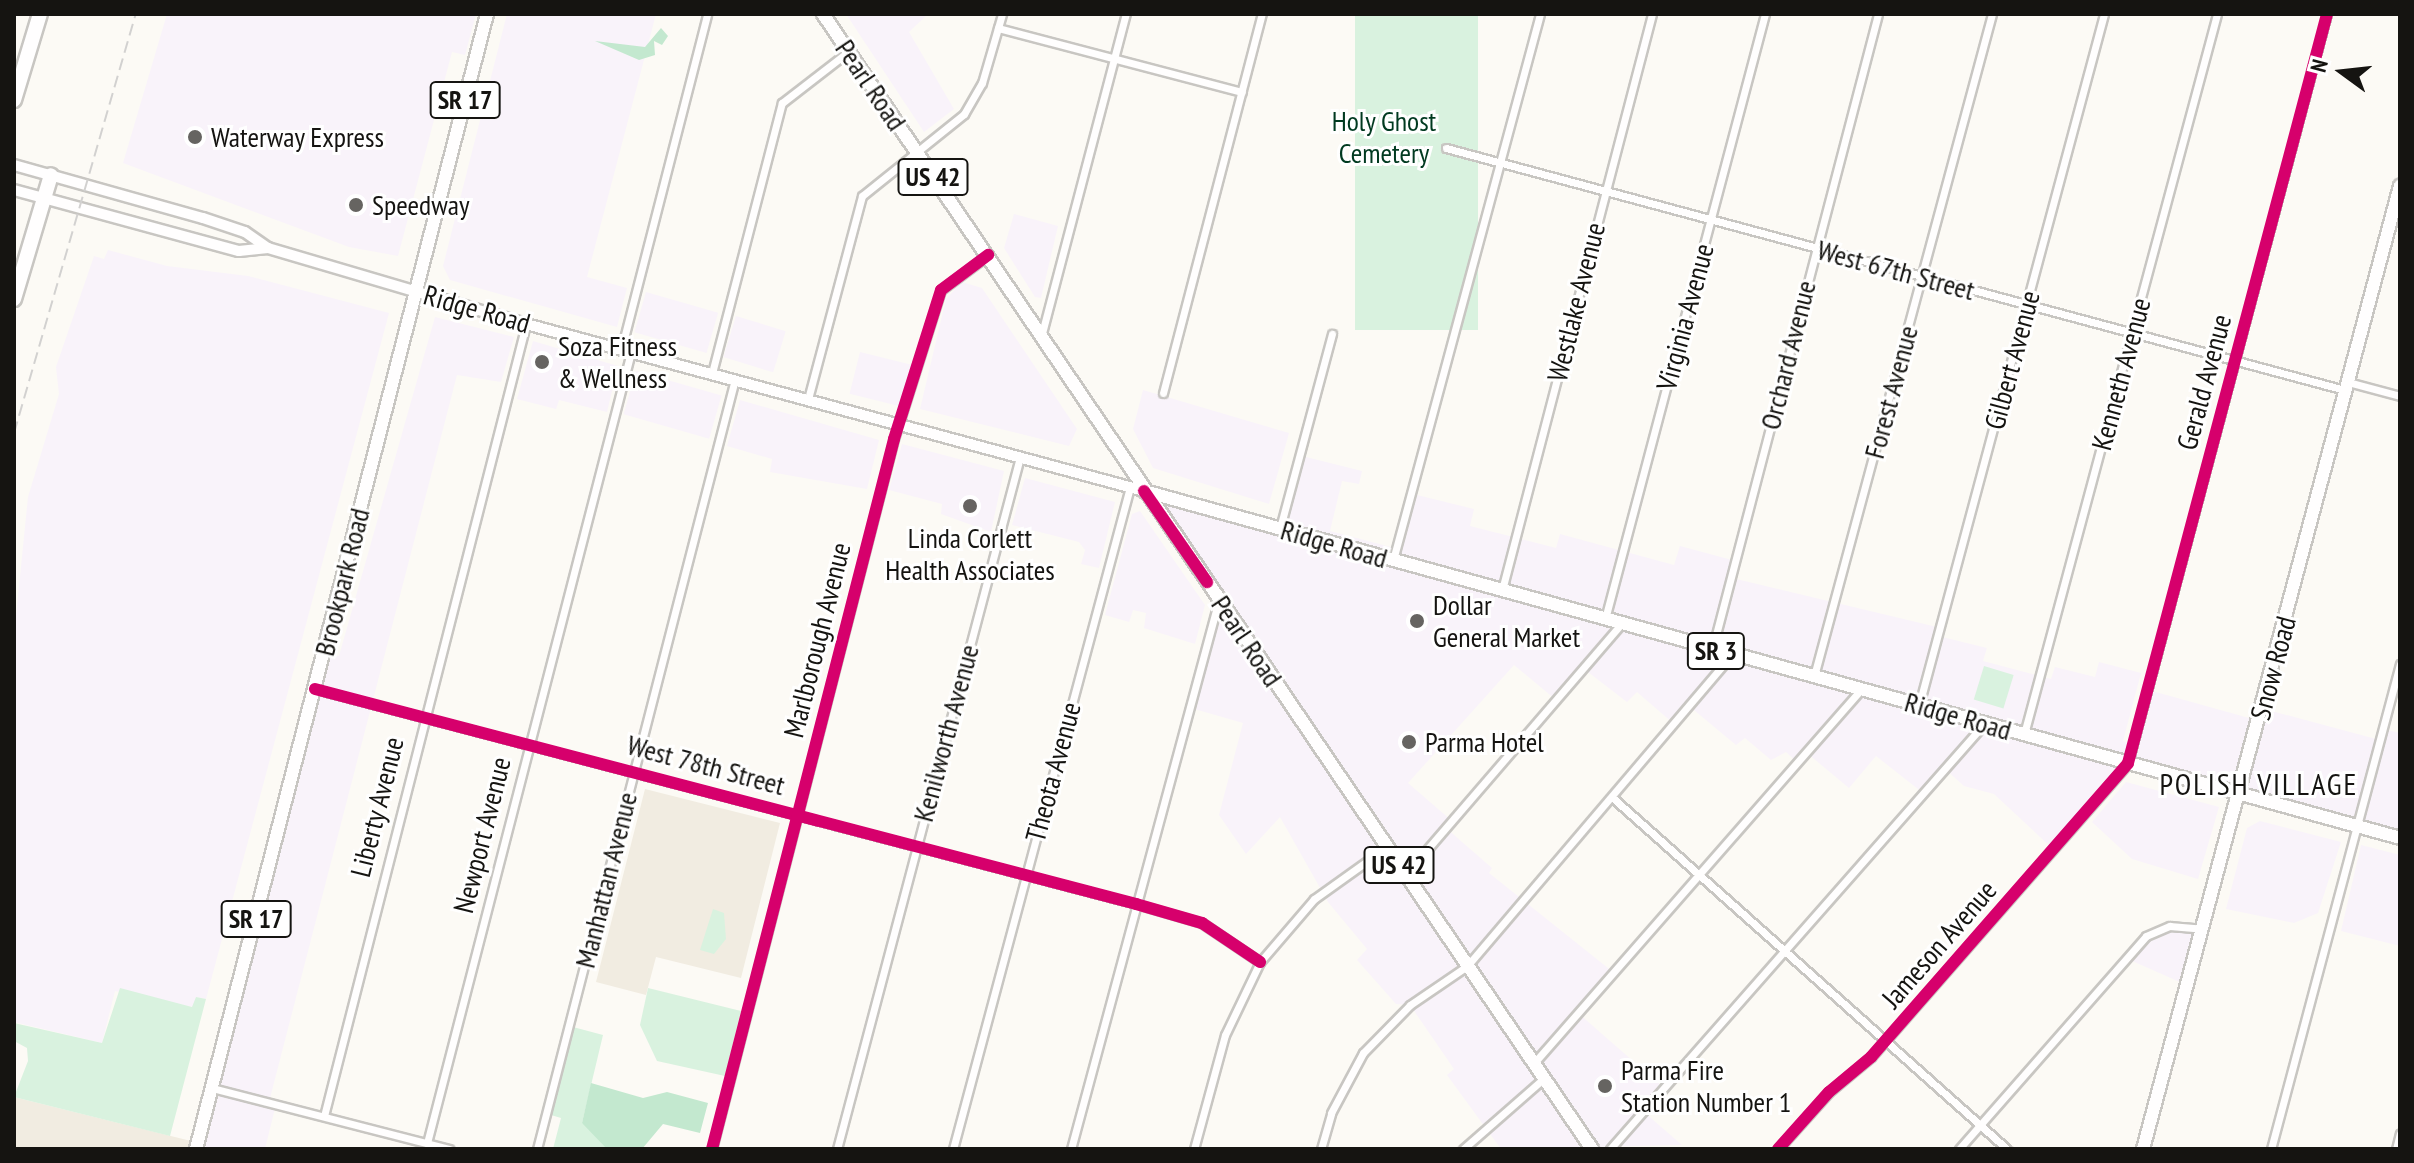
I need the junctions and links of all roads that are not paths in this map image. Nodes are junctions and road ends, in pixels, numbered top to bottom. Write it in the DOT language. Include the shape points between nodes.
graph roads {
  1 [pos="40,14"];
  2 [pos="487,14"];
  3 [pos="707,14"];
  4 [pos="823,14"];
  5 [pos="1002,14"];
  6 [pos="1126,14"];
  7 [pos="1262,14"];
  8 [pos="1540,14"];
  9 [pos="1652,14"];
  10 [pos="1765,14"];
  11 [pos="1878,14"];
  12 [pos="1992,14"];
  13 [pos="2104,14"];
  14 [pos="2217,14"];
  15 [pos="2327,14"];
  16 [pos="998,28"];
  17 [pos="848,52"];
  18 [pos="1114,59"];
  19 [pos="1242,92"];
  20 [pos="14,100"];
  21 [pos="1446,148"];
  22 [pos="916,154"];
  23 [pos="1500,163"];
  24 [pos="14,165"];
  25 [pos="51,175"];
  26 [pos="2400,186"];
  27 [pos="14,190"];
  28 [pos="1604,192"];
  29 [pos="45,198"];
  30 [pos="1710,220"];
  31 [pos="268,248"];
  32 [pos="1816,249"];
  33 [pos="988,255"];
  34 [pos="1921,276"];
  35 [pos="416,291"];
  36 [pos="14,299"];
  37 [pos="2027,305"];
  38 [pos="526,324"];
  39 [pos="2132,333"];
  40 [pos="1332,334"];
  41 [pos="1040,341"];
  42 [pos="626,351"];
  43 [pos="2235,361"];
  44 [pos="712,373"];
  45 [pos="735,379"];
  46 [pos="2347,386"];
  47 [pos="1163,393"];
  48 [pos="2400,396"];
  49 [pos="808,399"];
  50 [pos="900,424"];
  51 [pos="1020,457"];
  52 [pos="1130,487"];
  53 [pos="1144,491"];
  54 [pos="1280,528"];
  55 [pos="1393,561"];
  56 [pos="1502,590"];
  57 [pos="1219,599"];
  58 [pos="1605,620"];
  59 [pos="1621,624"];
  60 [pos="1712,650"];
  61 [pos="1733,654"];
  62 [pos="2400,664"];
  63 [pos="1814,676"];
  64 [pos="315,689"];
  65 [pos="1861,689"];
  66 [pos="1919,705"];
  67 [pos="424,718"];
  68 [pos="1984,724"];
  69 [pos="2024,735"];
  70 [pos="530,746"];
  71 [pos="2128,763"];
  72 [pos="634,771"];
  73 [pos="2239,794"];
  74 [pos="1614,799"];
  75 [pos="797,814"];
  76 [pos="2357,825"];
  77 [pos="2400,838"];
  78 [pos="916,846"];
  79 [pos="1387,847"];
  80 [pos="1701,873"];
  81 [pos="1405,875"];
  82 [pos="1025,876"];
  83 [pos="1136,904"];
  84 [pos="2202,929"];
  85 [pos="1785,951"];
  86 [pos="1260,962"];
  87 [pos="1467,966"];
  88 [pos="1888,1039"];
  89 [pos="1534,1063"];
  90 [pos="1544,1078"];
  91 [pos="212,1088"];
  92 [pos="324,1116"];
  93 [pos="1980,1125"];
  94 [pos="2400,1133"];
  95 [pos="427,1143"];
  96 [pos="196,1149"];
  97 [pos="449,1149"];
  98 [pos="537,1149"];
  99 [pos="712,1149"];
  100 [pos="837,1149"];
  101 [pos="953,1149"];
  102 [pos="1071,1149"];
  103 [pos="1194,1149"];
  104 [pos="1321,1149"];
  105 [pos="1463,1149"];
  106 [pos="1592,1149"];
  107 [pos="1610,1149"];
  108 [pos="1778,1149"];
  109 [pos="1959,1149"];
  110 [pos="2007,1149"];
  111 [pos="2143,1149"];
  112 [pos="2271,1149"];
  113 [pos="2396,1149"];
  1 -- 20 [label="highway"];
  2 -- 35 [label="main road, Brookpark Road / SR 17"];
  3 -- 42 [label="street, Newport Avenue"];
  4 -- 17 [label="main road, Pearl Road / US 42"];
  5 -- 16 [label="street"];
  6 -- 18 [label="street"];
  7 -- 19 [label="street"];
  8 -- 23 [label="street"];
  9 -- 28 [label="street, Westlake Avenue"];
  10 -- 30 [label="street, Virginia Avenue"];
  11 -- 32 [label="street, Orchard Avenue"];
  12 -- 34 [label="street, Forest Avenue"];
  13 -- 37 [label="street, Gilbert Avenue"];
  14 -- 39 [label="street, Kenneth Avenue"];
  15 -- 43 [label="street, Gerald Avenue"];
  16 -- 18 [label="street"];
  16 -- 22 [label="street" via="970,106"];
  17 -- 22 [label="main road, Pearl Road / US 42"];
  17 -- 44 [label="street" via="782,103"];
  18 -- 19 [label="street"];
  18 -- 41 [label="street"];
  19 -- 47 [label="street"];
  21 -- 23 [label="street, West 67th Street"];
  22 -- 33 [label="main road, Pearl Road / US 42"];
  22 -- 49 [label="street" via="860,199"];
  23 -- 28 [label="street, West 67th Street"];
  23 -- 55 [label="street"];
  24 -- 25 [label="main road, Ridge Road"];
  25 -- 29 [label="highway"];
  25 -- 31 [label="main road, Ridge Road" via="245,232"];
  26 -- 46 [label="main road, Snow Road"];
  27 -- 29 [label="main road, Ridge Road"];
  28 -- 30 [label="street, West 67th Street"];
  28 -- 56 [label="street, Westlake Avenue"];
  29 -- 31 [label="main road, Ridge Road" via="239,251"];
  29 -- 36 [label="highway"];
  30 -- 32 [label="street, West 67th Street"];
  30 -- 58 [label="street, Virginia Avenue"];
  31 -- 35 [label="main road, Ridge Road"];
  32 -- 34 [label="street, West 67th Street"];
  32 -- 60 [label="street, Orchard Avenue"];
  33 -- 41 [label="main road, Pearl Road / US 42"];
  33 -- 50 [label="street, Marlborough Avenue" via="939,295"];
  34 -- 37 [label="street, West 67th Street"];
  34 -- 63 [label="street, Forest Avenue"];
  35 -- 38 [label="main road, Ridge Road"];
  35 -- 64 [label="main road, Brookpark Road / SR 17"];
  37 -- 39 [label="street, West 67th Street"];
  37 -- 66 [label="street, Gilbert Avenue"];
  38 -- 42 [label="main road, Ridge Road"];
  38 -- 67 [label="street, Liberty Avenue"];
  39 -- 43 [label="street, West 67th Street"];
  39 -- 69 [label="street, Kenneth Avenue"];
  40 -- 54 [label="street"];
  41 -- 53 [label="main road, Pearl Road / US 42"];
  42 -- 44 [label="main road, Ridge Road"];
  42 -- 70 [label="street, Newport Avenue"];
  43 -- 46 [label="street, West 67th Street"];
  43 -- 71 [label="street, Gerald Avenue"];
  44 -- 45 [label="main road, Ridge Road"];
  45 -- 49 [label="main road, Ridge Road"];
  45 -- 72 [label="street, Manhattan Avenue"];
  46 -- 48 [label="street, West 67th Street"];
  46 -- 73 [label="main road, Snow Road"];
  49 -- 50 [label="main road, Ridge Road"];
  50 -- 51 [label="main road, Ridge Road"];
  50 -- 75 [label="street, Marlborough Avenue"];
  51 -- 52 [label="main road, Ridge Road"];
  51 -- 78 [label="street, Kenilworth Avenue"];
  52 -- 53 [label="main road, Ridge Road"];
  52 -- 82 [label="street, Theota Avenue"];
  53 -- 54 [label="main road, Ridge Road / SR 3"];
  53 -- 57 [label="main road, Pearl Road / US 42"];
  54 -- 55 [label="main road, Ridge Road / SR 3"];
  55 -- 56 [label="main road, Ridge Road / SR 3"];
  56 -- 58 [label="main road, Ridge Road / SR 3"];
  57 -- 79 [label="main road, Pearl Road / US 42"];
  57 -- 83 [label="street"];
  58 -- 59 [label="main road, Ridge Road / SR 3"];
  59 -- 60 [label="main road, Ridge Road / SR 3"];
  59 -- 81 [label="street"];
  60 -- 61 [label="main road, Ridge Road / SR 3"];
  61 -- 63 [label="main road, Ridge Road / SR 3"];
  61 -- 74 [label="street"];
  62 -- 76 [label="street"];
  63 -- 65 [label="main road, Ridge Road / SR 3"];
  64 -- 67 [label="street, West 78th Street"];
  64 -- 91 [label="main road, Brookpark Road / SR 17"];
  65 -- 66 [label="main road, Ridge Road / SR 3"];
  65 -- 80 [label="street"];
  66 -- 68 [label="main road, Ridge Road / SR 3"];
  67 -- 70 [label="street, West 78th Street"];
  67 -- 92 [label="street, Liberty Avenue"];
  68 -- 69 [label="main road, Ridge Road / SR 3"];
  68 -- 85 [label="street"];
  69 -- 71 [label="main road, Ridge Road / SR 3"];
  70 -- 72 [label="street, West 78th Street"];
  70 -- 95 [label="street, Newport Avenue"];
  71 -- 73 [label="main road, Ridge Road / SR 3"];
  71 -- 88 [label="street, Jameson Avenue"];
  72 -- 75 [label="street, West 78th Street"];
  72 -- 98 [label="street, Manhattan Avenue"];
  73 -- 76 [label="main road, Ridge Road / SR 3"];
  73 -- 84 [label="main road, Snow Road"];
  74 -- 80 [label="street"];
  74 -- 87 [label="street"];
  75 -- 78 [label="street, West 78th Street"];
  75 -- 99 [label="street, Marlborough Avenue"];
  76 -- 77 [label="main road, Ridge Road / SR 3"];
  76 -- 112 [label="street"];
  78 -- 82 [label="street, West 78th Street"];
  78 -- 100 [label="street, Kenilworth Avenue"];
  79 -- 81 [label="main road, Pearl Road / US 42"];
  79 -- 86 [label="street" via="1314,899"];
  80 -- 85 [label="street"];
  80 -- 89 [label="street"];
  81 -- 87 [label="main road, Pearl Road / US 42"];
  82 -- 83 [label="street, West 78th Street"];
  82 -- 101 [label="street, Theota Avenue"];
  83 -- 86 [label="street, West 78th Street" via="1202,923"];
  83 -- 102 [label="street"];
  84 -- 93 [label="street" via="2170,926 2146,936"];
  84 -- 111 [label="main road, Snow Road"];
  85 -- 88 [label="street"];
  85 -- 107 [label="street"];
  86 -- 103 [label="street" via="1225,1035"];
  87 -- 89 [label="main road, Pearl Road / US 42"];
  87 -- 104 [label="street" via="1410,1005 1363,1053 1331,1113"];
  88 -- 93 [label="street"];
  88 -- 108 [label="street, Jameson Avenue" via="1829,1092"];
  89 -- 90 [label="main road, Pearl Road / US 42"];
  90 -- 105 [label="street"];
  90 -- 106 [label="main road, Pearl Road / US 42"];
  91 -- 92 [label="street"];
  91 -- 96 [label="main road, Brookpark Road / SR 17"];
  92 -- 95 [label="street"];
  93 -- 109 [label="street"];
  93 -- 110 [label="street"];
  94 -- 113 [label="street"];
  95 -- 97 [label="street"];
}
